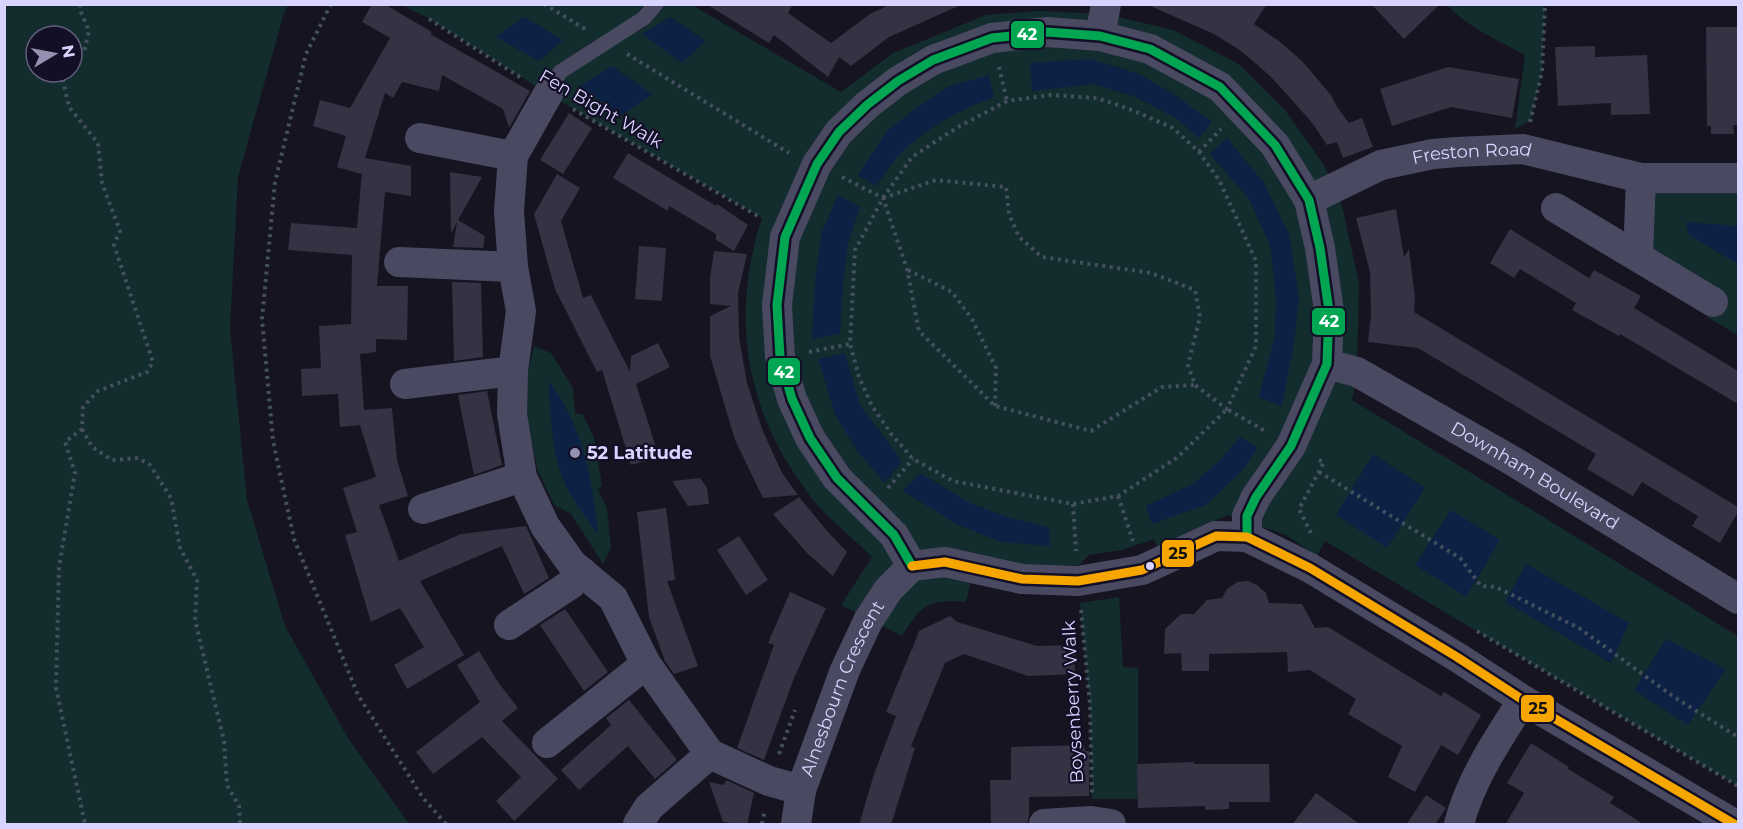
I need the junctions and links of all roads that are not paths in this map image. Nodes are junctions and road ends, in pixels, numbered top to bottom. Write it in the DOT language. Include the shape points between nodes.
graph roads {
  1 [pos="656,4"];
  2 [pos="1106,4"];
  3 [pos="1100,36"];
  4 [pos="548,94"];
  5 [pos="420,138"];
  6 [pos="513,156"];
  7 [pos="1641,178"];
  8 [pos="1738,178"];
  9 [pos="1309,200"];
  10 [pos="1556,208"];
  11 [pos="1638,256"];
  12 [pos="399,262"];
  13 [pos="513,267"];
  14 [pos="1713,302"];
  15 [pos="1327,364"];
  16 [pos="513,371"];
  17 [pos="405,384"];
  18 [pos="522,477"];
  19 [pos="423,510"];
  20 [pos="1247,537"];
  21 [pos="912,566"];
  22 [pos="582,572"];
  23 [pos="1738,599"];
  24 [pos="509,625"];
  25 [pos="646,664"];
  26 [pos="1523,700"];
  27 [pos="546,742"];
  28 [pos="710,754"];
  29 [pos="801,790"];
  30 [pos="1101,823"];
  31 [pos="638,825"];
  32 [pos="796,825"];
  33 [pos="1044,825"];
  34 [pos="1459,825"];
  35 [pos="1734,825"];
  1 -- 4 [label="lane" via="644,18 560,72"];
  2 -- 3 [label="street"];
  3 -- 9 [label="street" via="1150,49 1220,87 1275,145"];
  3 -- 21 [label="street" via="1047,32 992,38 933,60 898,81 839,132 817,164 785,237 777,305 780,357 792,399 810,438 837,478 894,535"];
  4 -- 6 [label="street"];
  5 -- 6 [label="street"];
  6 -- 13 [label="street" via="509,211"];
  7 -- 8 [label="street, Freston Road"];
  7 -- 9 [label="street, Freston Road" via="1523,149 1433,154 1381,165"];
  7 -- 11 [label="street"];
  9 -- 15 [label="street" via="1329,311"];
  10 -- 11 [label="street"];
  11 -- 14 [label="street"];
  12 -- 13 [label="street"];
  13 -- 16 [label="street" via="521,311"];
  15 -- 20 [label="street" via="1291,446 1247,516"];
  15 -- 23 [label="street, Downham Boulevard" via="1357,372 1511,460"];
  16 -- 17 [label="street"];
  16 -- 18 [label="street" via="512,414"];
  18 -- 19 [label="street"];
  18 -- 22 [label="street" via="545,526"];
  20 -- 21 [label="street" via="1216,536 1142,570 1078,581 1022,579 945,562"];
  20 -- 26 [label="street" via="1310,568"];
  21 -- 29 [label="street, Alnesbourn Crescent" via="888,590 868,621 845,670"];
  22 -- 24 [label="street" via="571,584"];
  22 -- 25 [label="street" via="613,598"];
  25 -- 27 [label="street"];
  25 -- 28 [label="street"];
  26 -- 34 [label="street" via="1496,741 1464,805"];
  26 -- 35 [label="street"];
  28 -- 29 [label="street" via="769,781"];
  28 -- 31 [label="street" via="649,807"];
  29 -- 32 [label="street, Alnesbourn Crescent"];
  30 -- 33 [label="street"];
}
